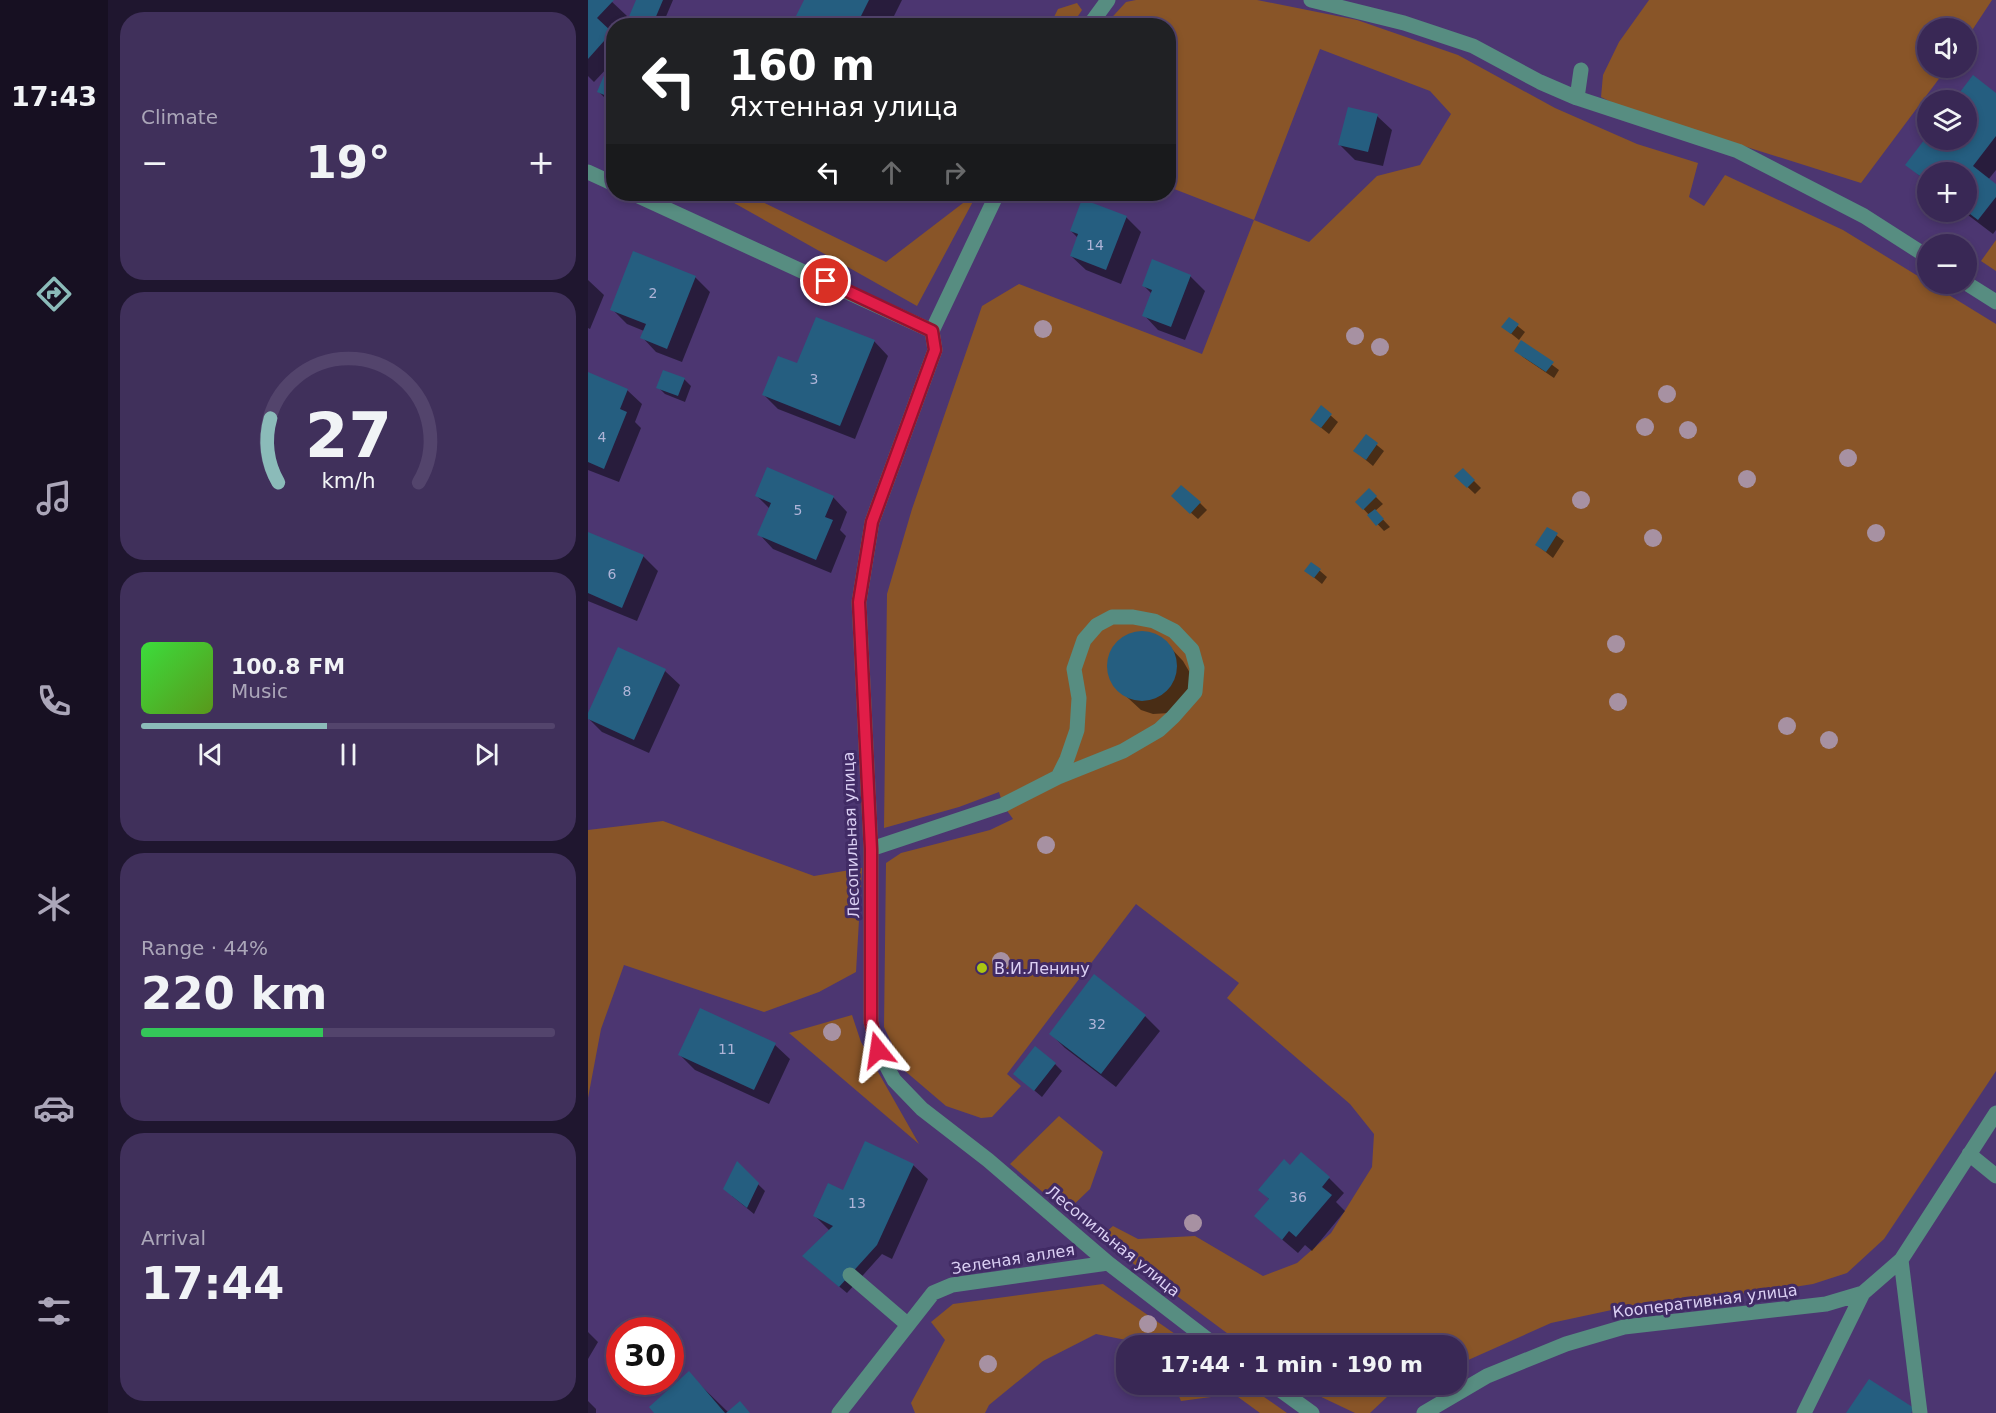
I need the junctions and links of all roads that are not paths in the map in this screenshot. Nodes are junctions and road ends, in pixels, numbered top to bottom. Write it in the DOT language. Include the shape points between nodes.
graph roads {
  1 [pos="1108,0"];
  2 [pos="1311,0"];
  3 [pos="1095,18"];
  4 [pos="1581,70"];
  5 [pos="1577,98"];
  6 [pos="588,172"];
  7 [pos="606,180"];
  8 [pos="649,201"];
  9 [pos="994,201"];
  10 [pos="1917,250"];
  11 [pos="1977,290"];
  12 [pos="1996,302"];
  13 [pos="932,331"];
  14 [pos="1058,777"];
  15 [pos="871,849"];
  16 [pos="1996,1113"];
  17 [pos="1969,1154"];
  18 [pos="1996,1176"];
  19 [pos="1901,1260"];
  20 [pos="1108,1263"];
  21 [pos="850,1275"];
  22 [pos="1863,1293"];
  23 [pos="907,1324"];
  24 [pos="1202,1335"];
  25 [pos="1287,1395"];
  26 [pos="839,1413"];
  27 [pos="1312,1413"];
  28 [pos="1424,1413"];
  29 [pos="1804,1413"];
  30 [pos="1920,1413"];
  1 -- 3 [label="street"];
  2 -- 5 [label="street" via="1404,23 1473,46"];
  4 -- 5 [label="street"];
  5 -- 10 [label="street" via="1738,151 1864,216"];
  6 -- 7 [label="street"];
  8 -- 13 [label="street"];
  9 -- 13 [label="street, Лесопильная улица"];
  11 -- 12 [label="street"];
  13 -- 15 [label="street, Лесопильная улица" via="935,350 872,522 859,602"];
  14 -- 14 [label="street" via="1077,730 1079,698 1074,669 1084,640 1097,625 1112,617 1154,621 1174,631 1192,650 1197,668 1195,692 1159,730 1123,751"];
  14 -- 15 [label="street" via="1003,805"];
  15 -- 20 [label="street, Лесопильная улица" via="871,1022 878,1050 894,1080 922,1109"];
  16 -- 17 [label="street"];
  17 -- 18 [label="street"];
  17 -- 19 [label="street"];
  19 -- 22 [label="street"];
  19 -- 30 [label="street"];
  20 -- 23 [label="street, Зеленая аллея" via="952,1285 933,1293"];
  20 -- 24 [label="street, Лесопильная улица"];
  21 -- 23 [label="street"];
  22 -- 28 [label="street, Кооперативная улица" via="1826,1304 1624,1327 1566,1344 1487,1376"];
  22 -- 29 [label="street"];
  23 -- 26 [label="street, Зеленая аллея"];
  25 -- 27 [label="street"];
}
